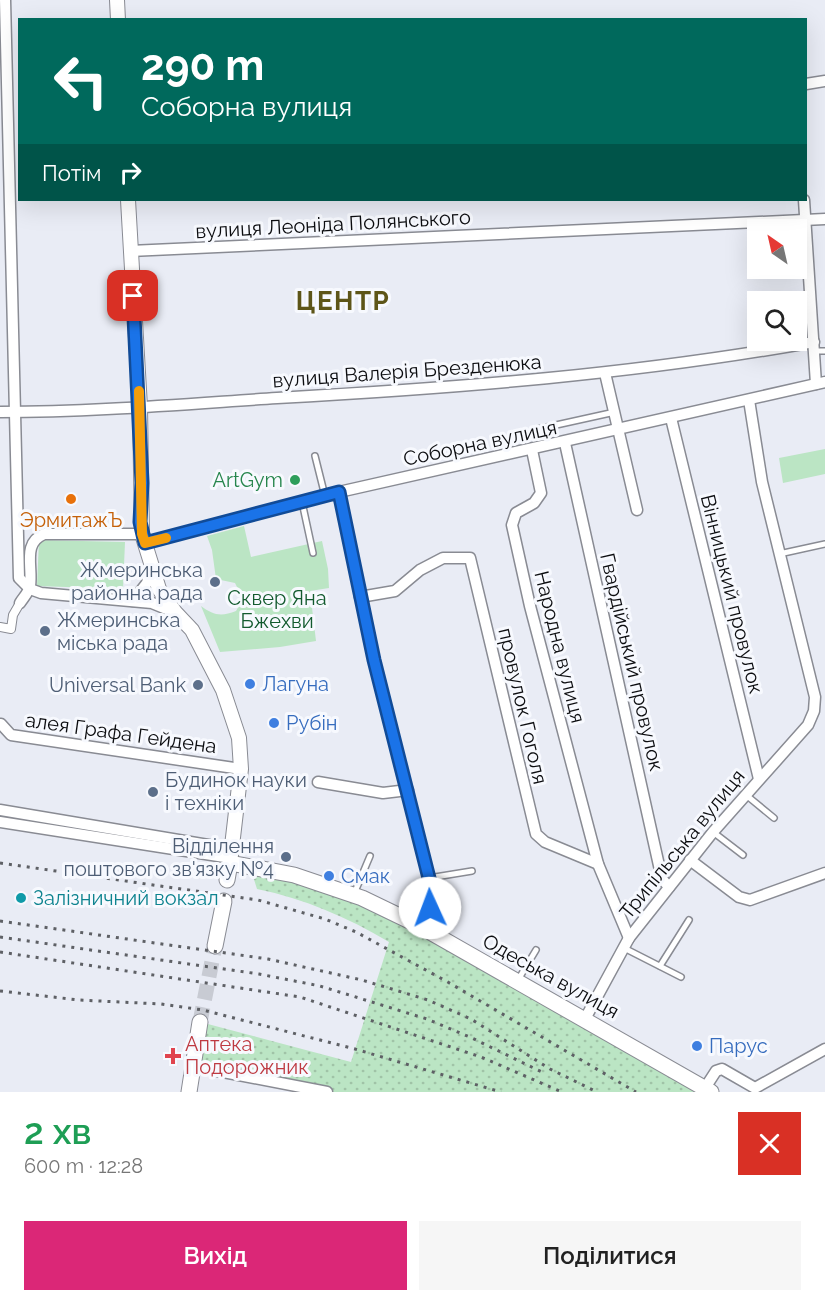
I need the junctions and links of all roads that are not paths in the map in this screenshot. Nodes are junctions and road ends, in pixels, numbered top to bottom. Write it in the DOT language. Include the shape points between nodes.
graph roads {
  1 [pos="5,0"];
  2 [pos="117,0"];
  3 [pos="118,18"];
  4 [pos="14,69"];
  5 [pos="825,81"];
  6 [pos="807,84"];
  7 [pos="4,92"];
  8 [pos="128,201"];
  9 [pos="804,201"];
  10 [pos="806,219"];
  11 [pos="825,219"];
  12 [pos="807,220"];
  13 [pos="747,223"];
  14 [pos="807,231"];
  15 [pos="130,251"];
  16 [pos="818,348"];
  17 [pos="605,373"];
  18 [pos="821,383"];
  19 [pos="749,400"];
  20 [pos="140,407"];
  21 [pos="0,412"];
  22 [pos="16,412"];
  23 [pos="615,412"];
  24 [pos="671,418"];
  25 [pos="538,429"];
  26 [pos="619,430"];
  27 [pos="565,443"];
  28 [pos="532,450"];
  29 [pos="315,456"];
  30 [pos="339,492"];
  31 [pos="325,496"];
  32 [pos="302,502"];
  33 [pos="637,510"];
  34 [pos="143,539"];
  35 [pos="825,544"];
  36 [pos="313,553"];
  37 [pos="779,554"];
  38 [pos="151,567"];
  39 [pos="30,589"];
  40 [pos="360,597"];
  41 [pos="132,601"];
  42 [pos="20,603"];
  43 [pos="175,612"];
  44 [pos="0,627"];
  45 [pos="819,710"];
  46 [pos="1,724"];
  47 [pos="241,770"];
  48 [pos="759,779"];
  49 [pos="318,782"];
  50 [pos="408,790"];
  51 [pos="745,794"];
  52 [pos="0,810"];
  53 [pos="774,818"];
  54 [pos="0,822"];
  55 [pos="713,832"];
  56 [pos="743,855"];
  57 [pos="370,856"];
  58 [pos="231,857"];
  59 [pos="690,860"];
  60 [pos="598,864"];
  61 [pos="472,871"];
  62 [pos="825,873"];
  63 [pos="429,878"];
  64 [pos="227,880"];
  65 [pos="669,887"];
  66 [pos="353,895"];
  67 [pos="224,901"];
  68 [pos="689,920"];
  69 [pos="418,925"];
  70 [pos="626,943"];
  71 [pos="215,946"];
  72 [pos="536,950"];
  73 [pos="660,966"];
  74 [pos="681,977"];
  75 [pos="518,981"];
  76 [pos="585,1019"];
  77 [pos="200,1022"];
  78 [pos="825,1049"];
  79 [pos="192,1066"];
  80 [pos="708,1090"];
  81 [pos="189,1092"];
  82 [pos="327,1092"];
  1 -- 4 [label="street"];
  2 -- 3 [label="street"];
  4 -- 7 [label="street"];
  5 -- 6 [label="street"];
  7 -- 22 [label="street"];
  8 -- 15 [label="street"];
  9 -- 10 [label="street"];
  11 -- 12 [label="street, вулиця Леоніда Полянського"];
  13 -- 15 [label="street, вулиця Леоніда Полянського"];
  14 -- 16 [label="street"];
  15 -- 20 [label="street"];
  16 -- 17 [label="street, вулиця Валерія Брезденюка"];
  16 -- 18 [label="street"];
  17 -- 20 [label="street, вулиця Валерія Брезденюка" via="474,386"];
  17 -- 23 [label="street"];
  18 -- 19 [label="street, Соборна вулиця"];
  19 -- 24 [label="street, Соборна вулиця"];
  19 -- 37 [label="street"];
  20 -- 22 [label="street, вулиця Валерія Брезденюка"];
  20 -- 34 [label="street"];
  21 -- 22 [label="street, вулиця Валерія Брезденюка"];
  22 -- 39 [label="street" via="19,578"];
  23 -- 25 [label="lane"];
  23 -- 26 [label="street"];
  24 -- 26 [label="street, Соборна вулиця"];
  24 -- 48 [label="street, Вінницький провулок"];
  26 -- 27 [label="street, Соборна вулиця"];
  26 -- 33 [label="street"];
  27 -- 28 [label="street, Соборна вулиця"];
  27 -- 65 [label="street, Гвардійський провулок" via="662,879"];
  28 -- 30 [label="street, Соборна вулиця"];
  28 -- 60 [label="street, Народна вулиця" via="541,493 534,503 516,513 512,525"];
  29 -- 31 [label="lane"];
  30 -- 31 [label="street, Соборна вулиця"];
  30 -- 40 [label="street"];
  31 -- 32 [label="street, Соборна вулиця"];
  32 -- 34 [label="street, Соборна вулиця"];
  32 -- 36 [label="lane"];
  34 -- 38 [label="street"];
  34 -- 39 [label="street, Соборна вулиця" via="44,534 30,546"];
  35 -- 37 [label="lane"];
  37 -- 45 [label="street"];
  38 -- 41 [label="street" via="147,583"];
  38 -- 43 [label="street" via="159,589"];
  39 -- 41 [label="street"];
  39 -- 42 [label="street"];
  40 -- 50 [label="street"];
  40 -- 60 [label="street, провулок Гоголя" via="395,591 420,570 443,558 470,558 536,834 545,842"];
  41 -- 43 [label="street" via="152,603"];
  42 -- 44 [label="street" via="12,629"];
  43 -- 47 [label="street" via="192,630 223,690 239,738"];
  45 -- 48 [label="street, Трипільська вулиця"];
  46 -- 47 [label="street, алея Графа Гейдена" via="11,735"];
  47 -- 58 [label="street"];
  48 -- 51 [label="street, Трипільська вулиця"];
  49 -- 50 [label="street" via="383,793"];
  50 -- 63 [label="street"];
  51 -- 53 [label="lane"];
  51 -- 55 [label="street, Трипільська вулиця"];
  52 -- 58 [label="street"];
  54 -- 58 [label="street"];
  55 -- 56 [label="lane"];
  55 -- 59 [label="street, Трипільська вулиця"];
  57 -- 66 [label="lane"];
  58 -- 64 [label="main road"];
  58 -- 66 [label="main road, Одеська вулиця"];
  59 -- 62 [label="street" via="738,897 750,900"];
  59 -- 65 [label="street, Трипільська вулиця"];
  60 -- 70 [label="street"];
  61 -- 63 [label="lane"];
  63 -- 69 [label="street" via="433,894 430,908"];
  65 -- 70 [label="street, Трипільська вулиця"];
  66 -- 69 [label="main road, Одеська вулиця"];
  67 -- 71 [label="main road"];
  68 -- 73 [label="lane"];
  69 -- 75 [label="main road, Одеська вулиця"];
  70 -- 73 [label="lane"];
  70 -- 76 [label="street, Трипільська вулиця"];
  72 -- 75 [label="lane"];
  73 -- 74 [label="lane"];
  75 -- 76 [label="main road, Одеська вулиця"];
  76 -- 80 [label="main road, Одеська вулиця"];
  77 -- 79 [label="main road"];
  78 -- 80 [label="street" via="755,1088 722,1069 716,1071"];
  79 -- 81 [label="main road"];
  79 -- 82 [label="street"];
}
